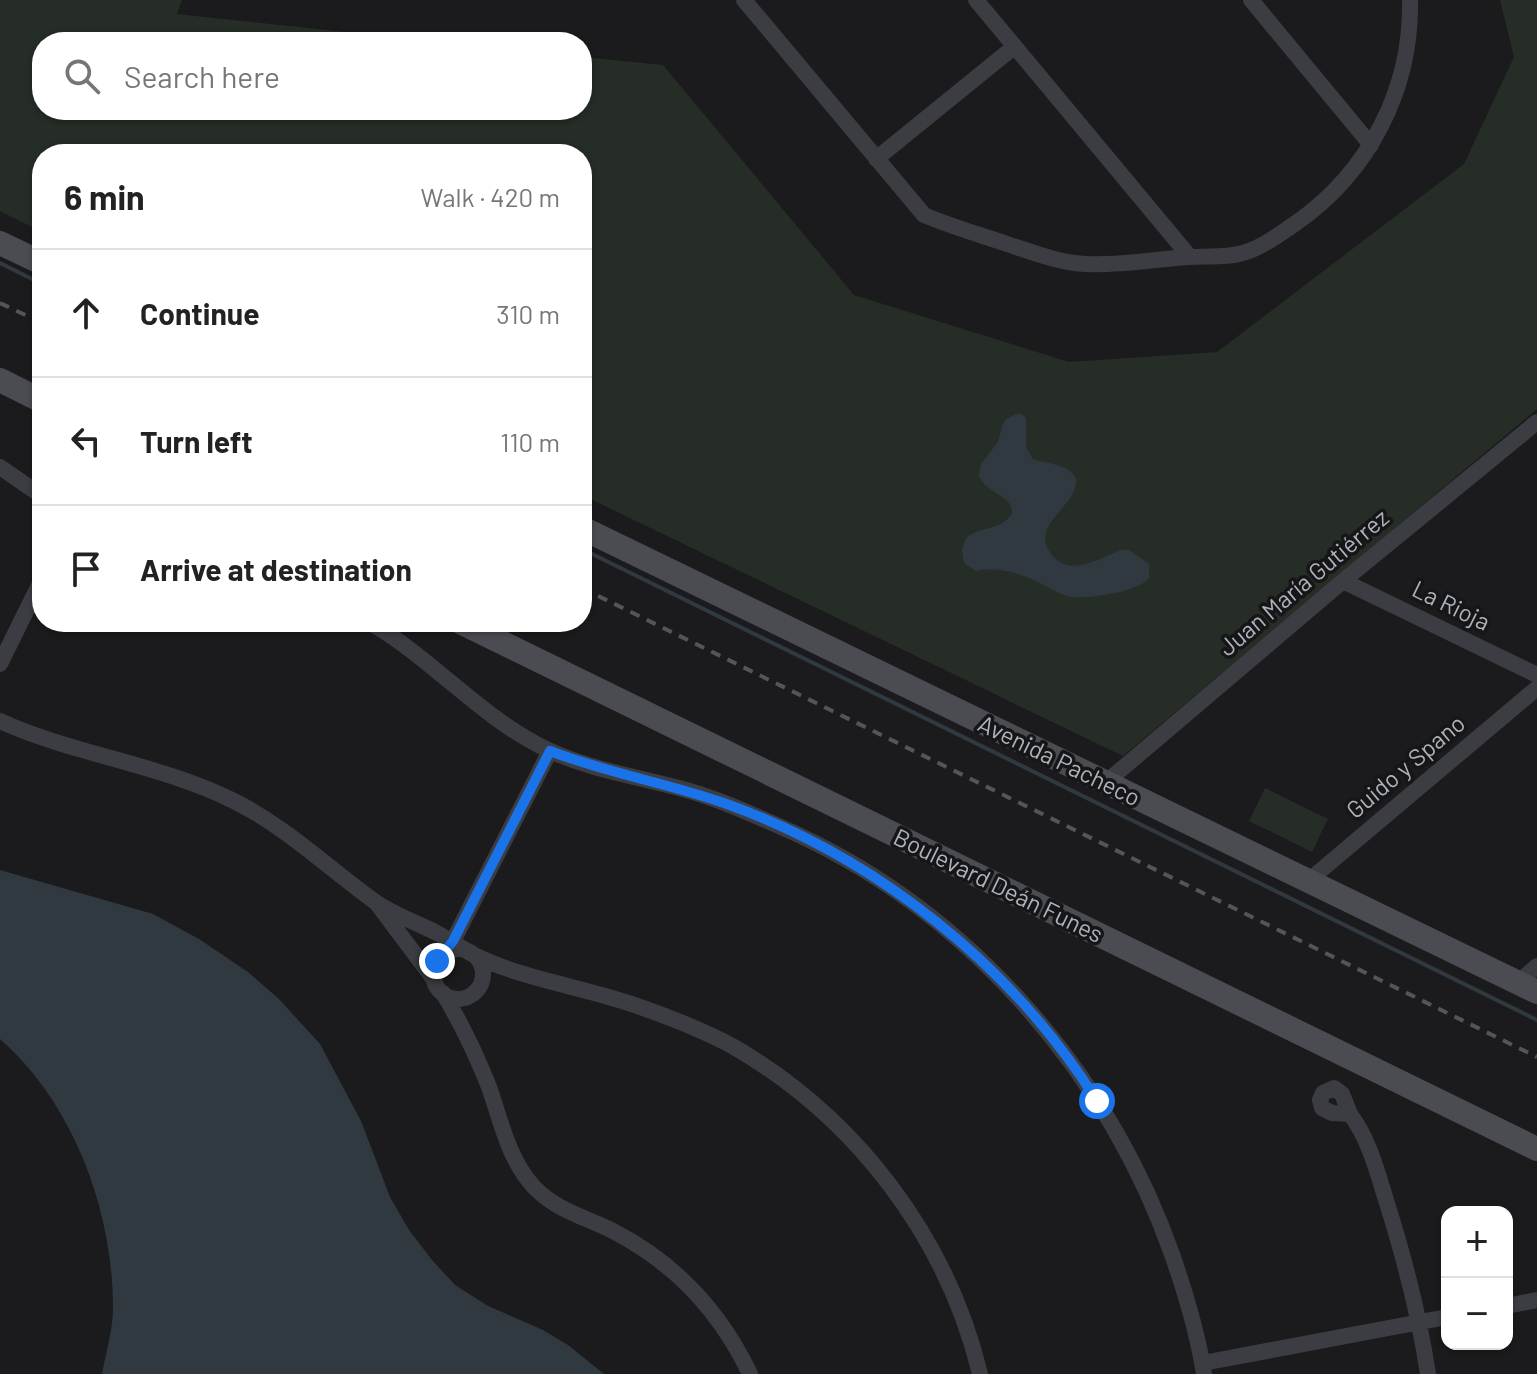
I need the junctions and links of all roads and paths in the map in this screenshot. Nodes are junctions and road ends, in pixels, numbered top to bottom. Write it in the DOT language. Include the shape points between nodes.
graph roads {
  1 [pos="744,0"];
  2 [pos="976,0"];
  3 [pos="1251,0"];
  4 [pos="1410,0"];
  5 [pos="1014,47"];
  6 [pos="1371,145"];
  7 [pos="876,159"];
  8 [pos="0,243"];
  9 [pos="1190,257"];
  10 [pos="32,258"];
  11 [pos="0,380"];
  12 [pos="0,396"];
  13 [pos="32,396"];
  14 [pos="32,412"];
  15 [pos="1537,422"];
  16 [pos="0,467"];
  17 [pos="32,489"];
  18 [pos="592,533"];
  19 [pos="1343,581"];
  20 [pos="32,599"];
  21 [pos="384,632"];
  22 [pos="480,632"];
  23 [pos="512,632"];
  24 [pos="0,664"];
  25 [pos="1537,675"];
  26 [pos="1537,688"];
  27 [pos="0,721"];
  28 [pos="550,751"];
  29 [pos="1104,784"];
  30 [pos="1307,882"];
  31 [pos="377,903"];
  32 [pos="453,941"];
  33 [pos="470,953"];
  34 [pos="441,956"];
  35 [pos="1537,966"];
  36 [pos="514,972"];
  37 [pos="439,987"];
  38 [pos="1528,987"];
  39 [pos="477,990"];
  40 [pos="462,1026"];
  41 [pos="1350,1114"];
  42 [pos="1537,1132"];
  43 [pos="1537,1149"];
  44 [pos="1537,1300"];
  45 [pos="1513,1305"];
  46 [pos="1441,1318"];
  47 [pos="1419,1322"];
  48 [pos="1204,1369"];
  49 [pos="750,1374"];
  50 [pos="980,1374"];
  51 [pos="1428,1374"];
  1 -- 7 [label="street"];
  2 -- 5 [label="street"];
  3 -- 6 [label="street"];
  4 -- 6 [label="street" via="1410,37 1400,77"];
  5 -- 7 [label="street"];
  5 -- 9 [label="street"];
  6 -- 9 [label="street" via="1336,189 1271,240 1247,252"];
  7 -- 9 [label="street" via="924,215 1038,254 1089,264"];
  8 -- 10 [label="main road"];
  11 -- 13 [label="main road"];
  12 -- 14 [label="main road"];
  15 -- 19 [label="street, Juan María Gutiérrez"];
  16 -- 17 [label="street"];
  18 -- 29 [label="main road, Avenida Pacheco"];
  19 -- 25 [label="street, La Rioja"];
  19 -- 29 [label="street, Juan María Gutiérrez"];
  20 -- 24 [label="street"];
  21 -- 28 [label="street"];
  22 -- 43 [label="main road, Boulevard Deán Funes"];
  23 -- 42 [label="main road, Boulevard Deán Funes"];
  26 -- 30 [label="street, Guido y Spano"];
  27 -- 31 [label="street" via="52,742 201,785 237,802 308,848"];
  28 -- 32 [label="street"];
  28 -- 48 [label="street" via="728,804 825,849 913,904 993,973 1081,1076 1140,1177 1186,1294"];
  29 -- 30 [label="main road, Avenida Pacheco"];
  30 -- 38 [label="main road, Avenida Pacheco"];
  31 -- 32 [label="street"];
  31 -- 37 [label="street"];
  32 -- 33 [label="street"];
  32 -- 34 [label="street"];
  33 -- 34 [label="street" via="455,950"];
  33 -- 36 [label="street"];
  33 -- 39 [label="street" via="481,963 483,978"];
  34 -- 37 [label="street" via="435,968"];
  35 -- 38 [label="street"];
  36 -- 39 [label="street" via="489,978"];
  36 -- 50 [label="street" via="640,1006 685,1024 732,1046 803,1095 862,1151 929,1242 950,1283"];
  37 -- 39 [label="street" via="458,999"];
  37 -- 40 [label="street"];
  39 -- 40 [label="street"];
  40 -- 49 [label="street" via="524,1176 554,1204 612,1231 666,1265 713,1312"];
  41 -- 47 [label="street" via="1376,1167"];
  44 -- 45 [label="street"];
  46 -- 47 [label="street"];
  47 -- 48 [label="street"];
  47 -- 51 [label="street"];
}
